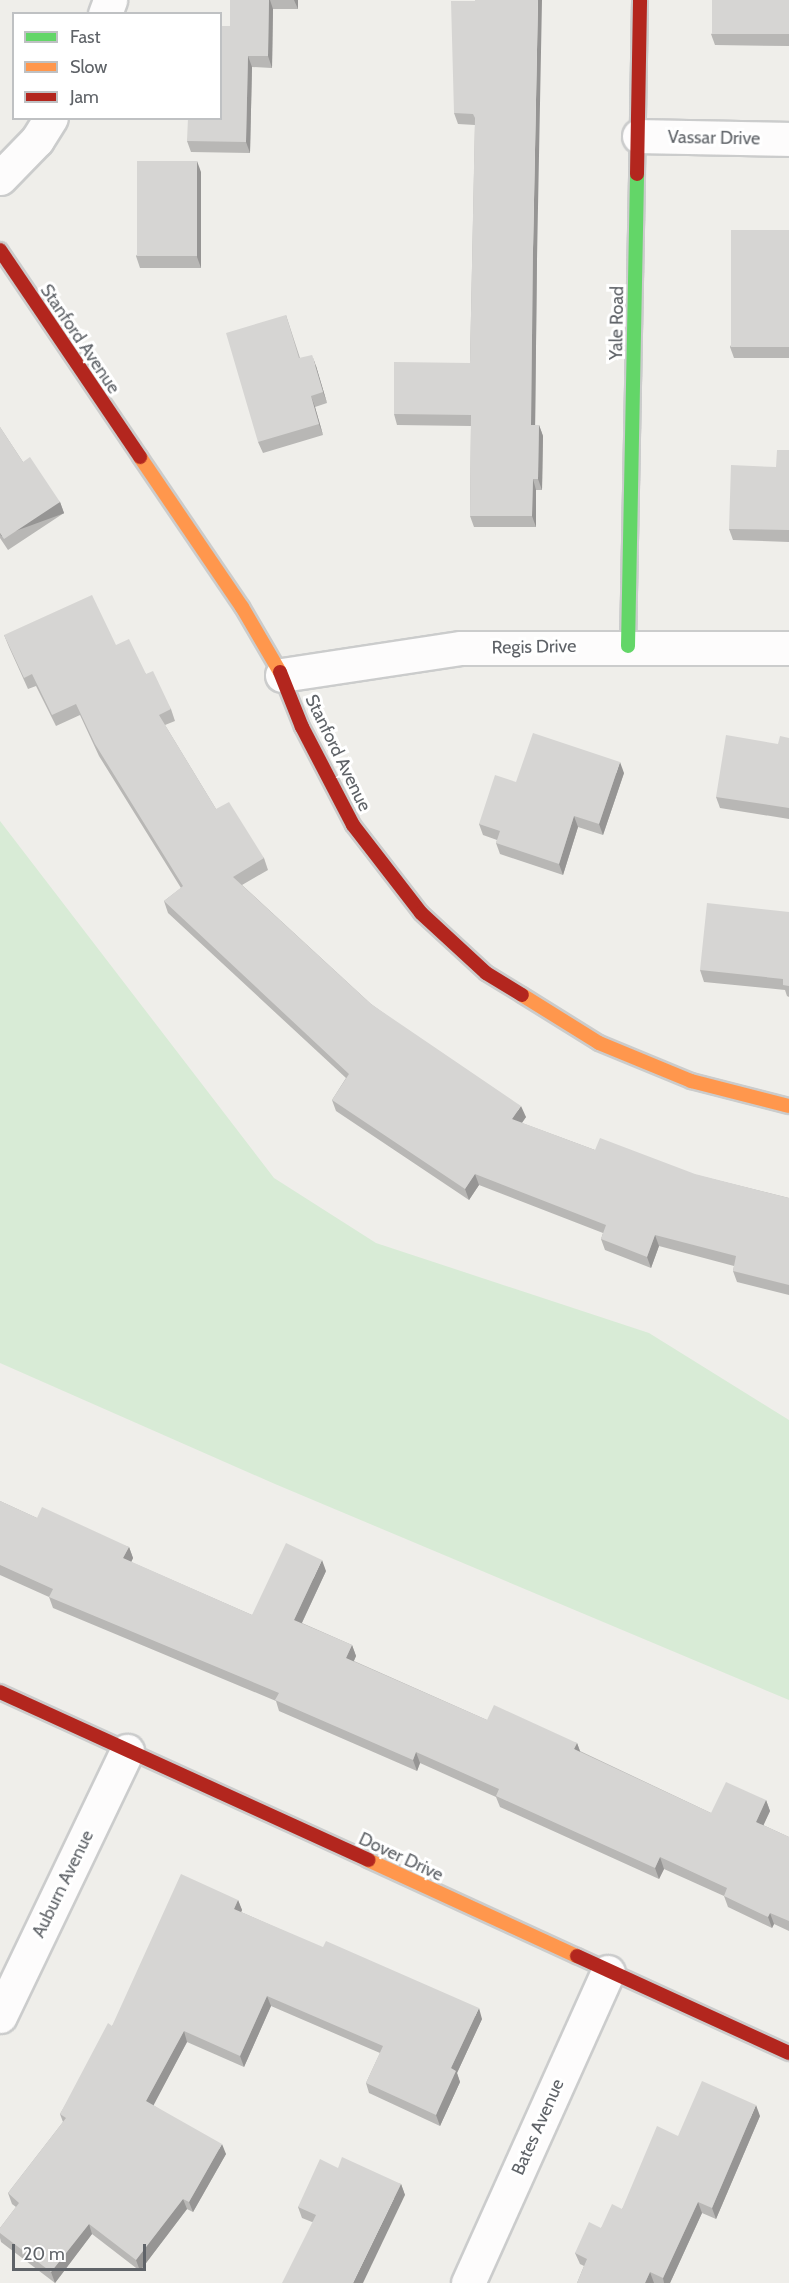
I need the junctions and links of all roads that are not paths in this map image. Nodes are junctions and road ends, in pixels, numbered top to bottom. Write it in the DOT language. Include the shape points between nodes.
graph roads {
  1 [pos="640,0"];
  2 [pos="50,120"];
  3 [pos="639,136"];
  4 [pos="789,139"];
  5 [pos="0,177"];
  6 [pos="0,250"];
  7 [pos="628,646"];
  8 [pos="789,648"];
  9 [pos="282,675"];
  10 [pos="789,1106"];
  11 [pos="0,1692"];
  12 [pos="126,1751"];
  13 [pos="608,1972"];
  14 [pos="0,2016"];
  15 [pos="789,2054"];
  16 [pos="468,2283"];
  1 -- 3 [label="street, Yale Road"];
  2 -- 5 [label="street" via="37,140"];
  3 -- 4 [label="street, Vassar Drive"];
  3 -- 7 [label="street, Yale Road"];
  6 -- 9 [label="street, Stanford Avenue" via="242,607"];
  7 -- 8 [label="street, Regis Drive"];
  7 -- 9 [label="street, Regis Drive" via="461,648"];
  9 -- 10 [label="street, Stanford Avenue" via="302,727 353,825 421,913 486,973 599,1043 691,1081"];
  11 -- 12 [label="street, Dover Drive"];
  12 -- 13 [label="street, Dover Drive"];
  12 -- 14 [label="street, Auburn Avenue"];
  13 -- 15 [label="street, Dover Drive"];
  13 -- 16 [label="street, Bates Avenue"];
}
